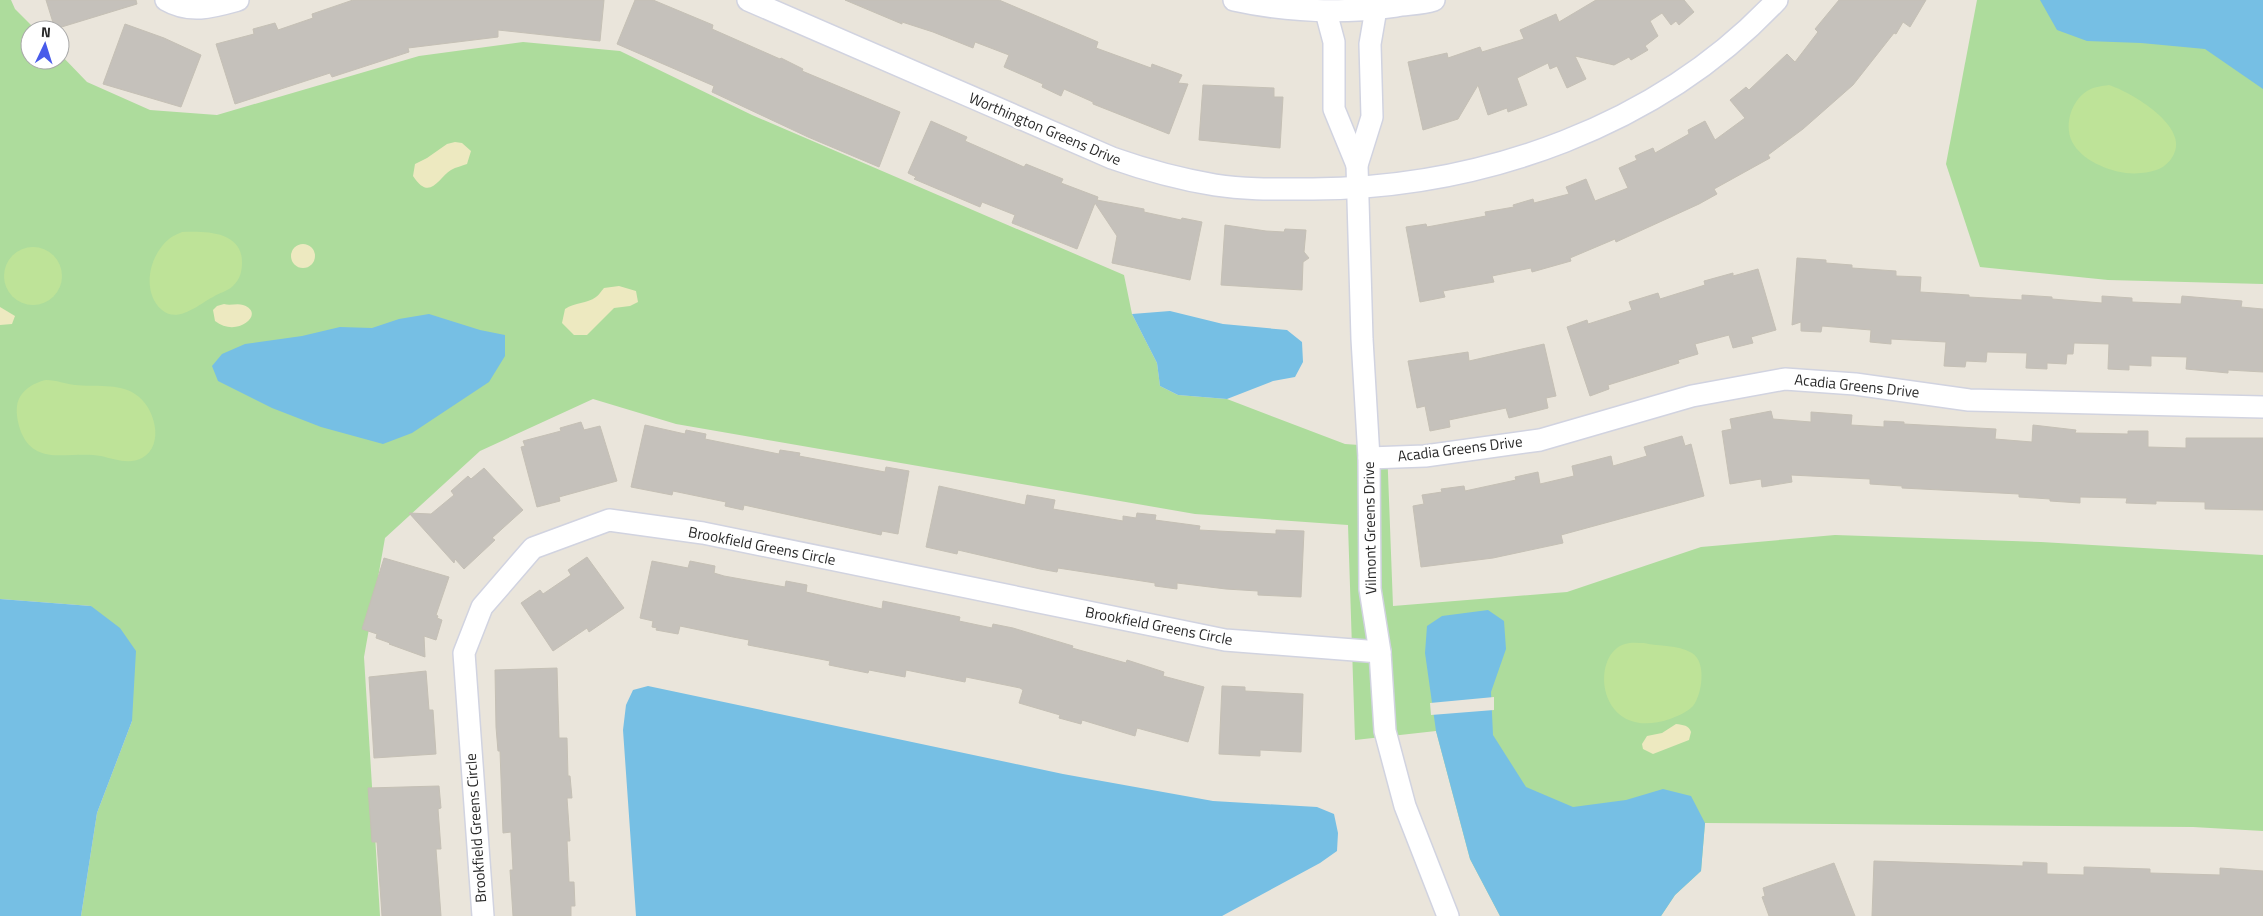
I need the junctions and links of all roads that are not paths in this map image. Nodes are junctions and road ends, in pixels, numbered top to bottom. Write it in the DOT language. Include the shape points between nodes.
graph roads {
  1 [pos="166,0"];
  2 [pos="238,0"];
  3 [pos="748,0"];
  4 [pos="1234,0"];
  5 [pos="1434,0"];
  6 [pos="1776,0"];
  7 [pos="1376,9"];
  8 [pos="1326,12"];
  9 [pos="1357,165"];
  10 [pos="1358,189"];
  11 [pos="2263,407"];
  12 [pos="1369,458"];
  13 [pos="1380,652"];
  14 [pos="483,916"];
  15 [pos="1448,916"];
  1 -- 2 [label="street" via="195,9"];
  3 -- 10 [label="street, Worthington Greens Drive" via="1103,155 1151,171 1248,188"];
  4 -- 8 [label="street" via="1271,8"];
  5 -- 7 [label="street"];
  6 -- 10 [label="street, Worthington Greens Drive" via="1736,40 1681,80 1561,143 1473,171"];
  7 -- 8 [label="street"];
  7 -- 9 [label="street" via="1370,44 1372,117"];
  8 -- 9 [label="street" via="1334,42 1334,109"];
  9 -- 10 [label="street"];
  10 -- 12 [label="street, Vilmont Greens Drive"];
  11 -- 12 [label="street, Acadia Greens Drive" via="1969,400 1855,384 1785,379 1692,396 1540,440 1425,456"];
  12 -- 13 [label="street, Vilmont Greens Drive" via="1370,589"];
  13 -- 14 [label="street, Brookfield Greens Circle" via="1225,640 704,533 609,520 533,548 482,606 464,653"];
  13 -- 15 [label="street, Vilmont Greens Drive" via="1385,731 1406,806"];
}
